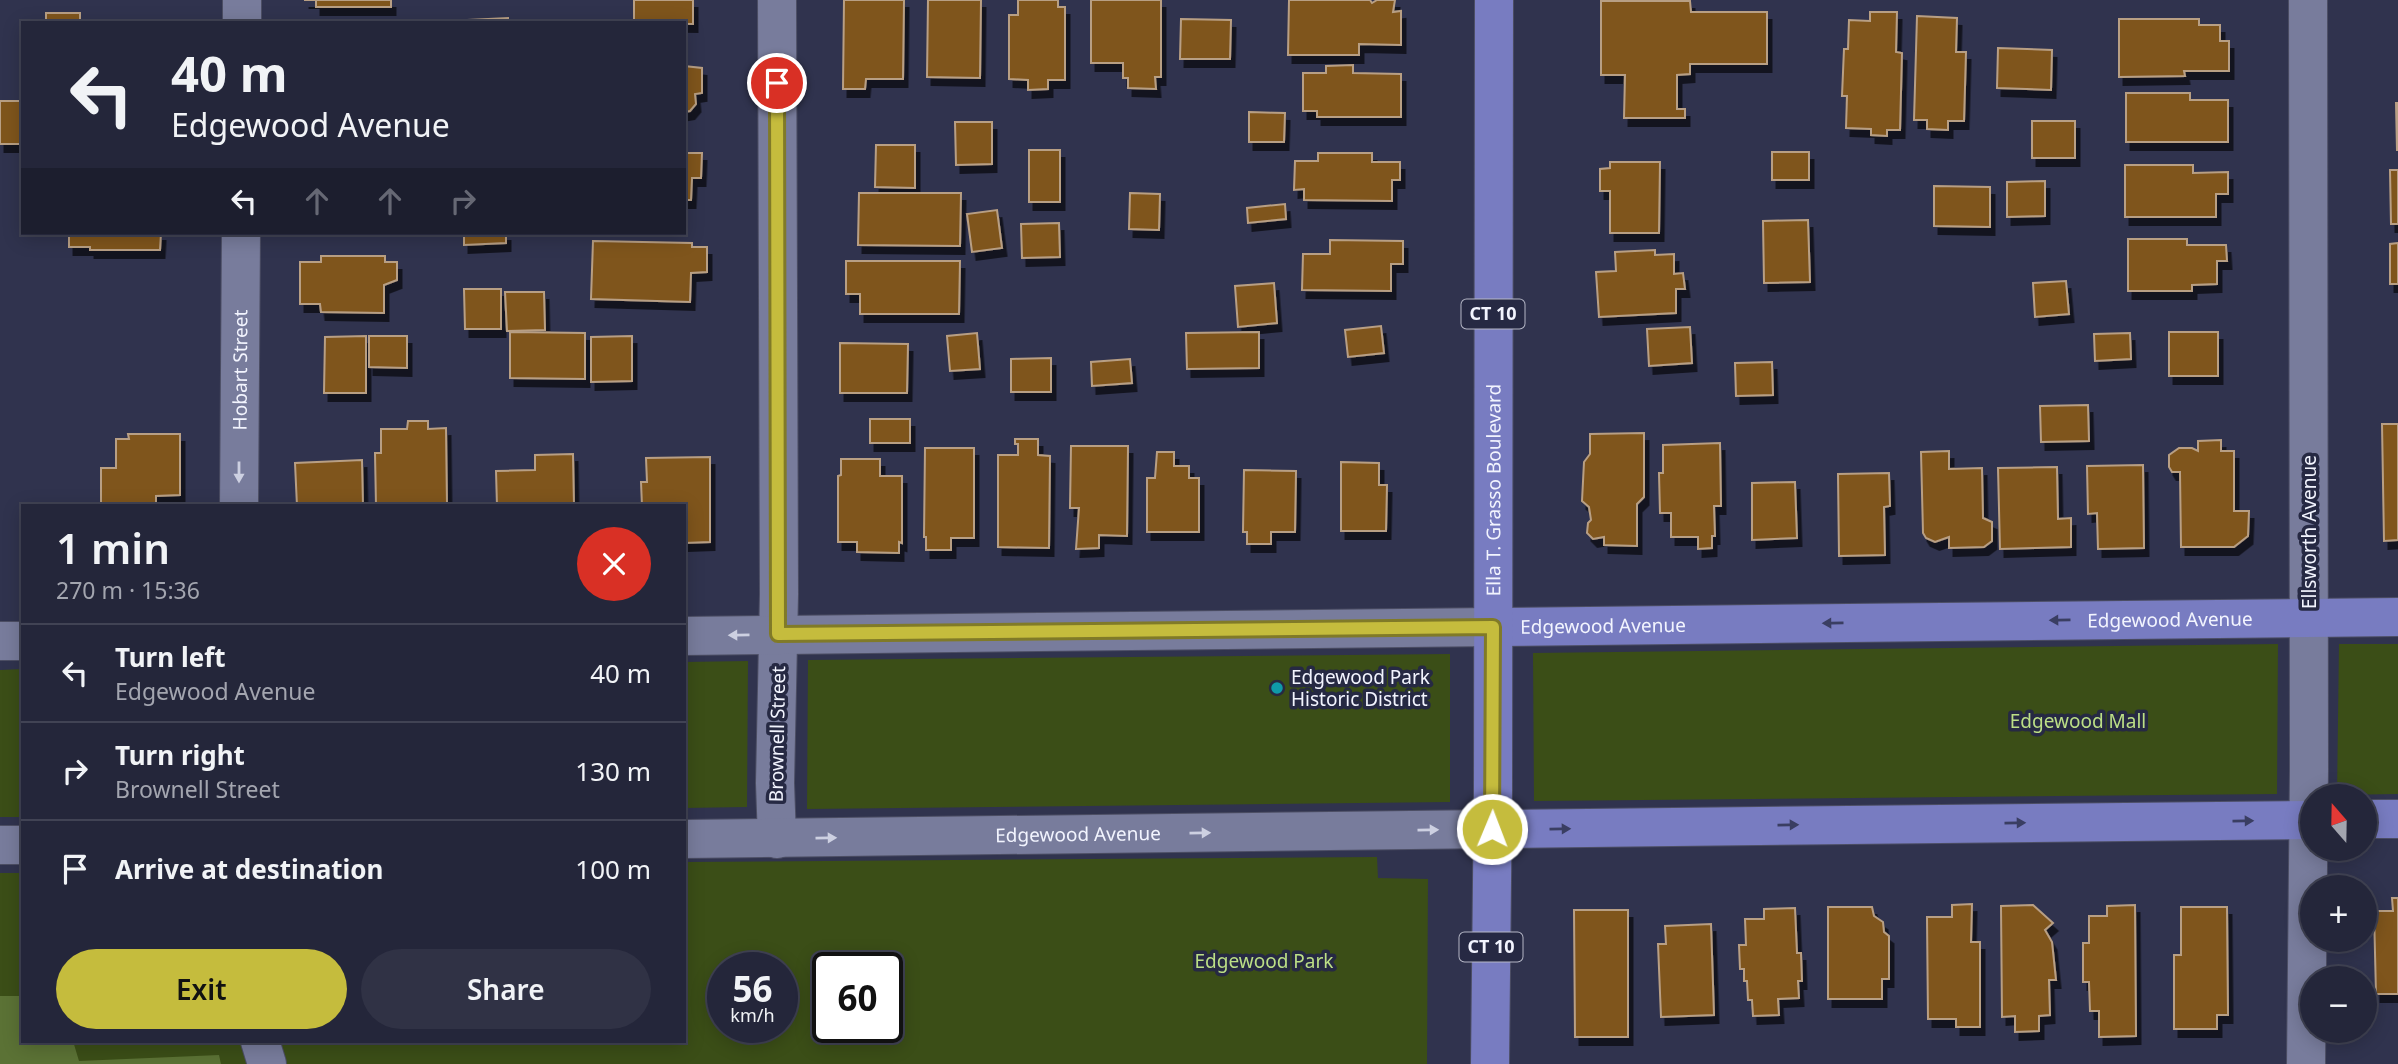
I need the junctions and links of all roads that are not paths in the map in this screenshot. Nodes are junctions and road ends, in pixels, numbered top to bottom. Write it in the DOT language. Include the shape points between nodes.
graph roads {
  1 [pos="242,0"];
  2 [pos="777,0"];
  3 [pos="1494,0"];
  4 [pos="2308,0"];
  5 [pos="242,21"];
  6 [pos="241,235"];
  7 [pos="239,504"];
  8 [pos="2309,617"];
  9 [pos="2398,617"];
  10 [pos="1493,627"];
  11 [pos="778,634"];
  12 [pos="686,636"];
  13 [pos="0,641"];
  14 [pos="21,641"];
  15 [pos="2310,784"];
  16 [pos="2398,819"];
  17 [pos="2300,820"];
  18 [pos="2377,820"];
  19 [pos="1492,829"];
  20 [pos="686,839"];
  21 [pos="777,839"];
  22 [pos="0,845"];
  23 [pos="21,845"];
  24 [pos="2309,861"];
  25 [pos="261,1043"];
  26 [pos="267,1064"];
  27 [pos="1490,1064"];
  28 [pos="2306,1064"];
  1 -- 5 [label="street"];
  2 -- 11 [label="street, Brownell Street"];
  3 -- 10 [label="main road, Ella T. Grasso Boulevard / CT 10"];
  4 -- 8 [label="street, Ellsworth Avenue"];
  6 -- 7 [label="street, Hobart Street, one-way"];
  8 -- 9 [label="main road, Edgewood Avenue"];
  8 -- 10 [label="main road, Edgewood Avenue, one-way"];
  8 -- 15 [label="street, Ellsworth Avenue"];
  10 -- 11 [label="street, Edgewood Avenue"];
  10 -- 19 [label="main road, Ella T. Grasso Boulevard / CT 10"];
  11 -- 12 [label="street, Edgewood Avenue, one-way"];
  11 -- 21 [label="street, Brownell Street"];
  13 -- 14 [label="street"];
  16 -- 18 [label="main road"];
  19 -- 17 [label="main road, Edgewood Avenue, one-way"];
  21 -- 19 [label="street, Edgewood Avenue, one-way"];
  19 -- 27 [label="main road, Ella T. Grasso Boulevard / CT 10"];
  20 -- 21 [label="street, Edgewood Avenue"];
  22 -- 23 [label="street"];
  24 -- 28 [label="street, Ellsworth Avenue"];
  25 -- 26 [label="street"];
}
